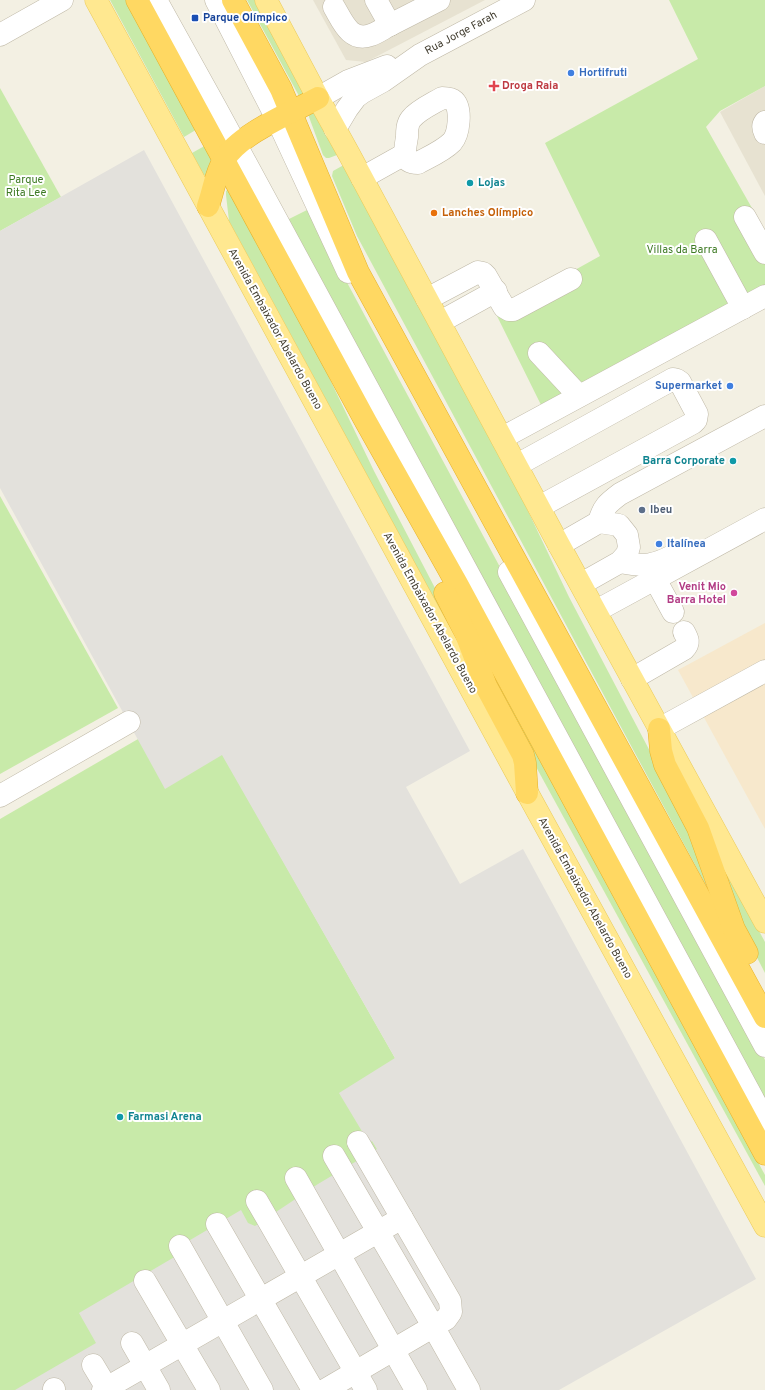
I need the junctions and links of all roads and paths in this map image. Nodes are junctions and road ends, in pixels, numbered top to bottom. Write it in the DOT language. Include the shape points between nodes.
graph roads {
  1 [pos="62,0"];
  2 [pos="96,0"];
  3 [pos="137,0"];
  4 [pos="156,0"];
  5 [pos="216,0"];
  6 [pos="233,0"];
  7 [pos="266,0"];
  8 [pos="376,0"];
  9 [pos="439,0"];
  10 [pos="524,0"];
  11 [pos="334,7"];
  12 [pos="390,25"];
  13 [pos="0,35"];
  14 [pos="420,55"];
  15 [pos="318,98"];
  16 [pos="285,116"];
  17 [pos="765,122"];
  18 [pos="336,129"];
  19 [pos="765,133"];
  20 [pos="230,152"];
  21 [pos="405,154"];
  22 [pos="362,178"];
  23 [pos="208,206"];
  24 [pos="746,217"];
  25 [pos="706,240"];
  26 [pos="765,253"];
  27 [pos="571,278"];
  28 [pos="496,291"];
  29 [pos="765,296"];
  30 [pos="427,299"];
  31 [pos="743,308"];
  32 [pos="440,322"];
  33 [pos="539,353"];
  34 [pos="579,396"];
  35 [pos="765,416"];
  36 [pos="366,422"];
  37 [pos="502,438"];
  38 [pos="517,465"];
  39 [pos="630,500"];
  40 [pos="765,505"];
  41 [pos="539,507"];
  42 [pos="765,519"];
  43 [pos="605,523"];
  44 [pos="559,545"];
  45 [pos="658,552"];
  46 [pos="624,558"];
  47 [pos="655,579"];
  48 [pos="581,584"];
  49 [pos="596,611"];
  50 [pos="673,612"];
  51 [pos="684,632"];
  52 [pos="765,671"];
  53 [pos="632,679"];
  54 [pos="129,722"];
  55 [pos="659,729"];
  56 [pos="527,793"];
  57 [pos="0,796"];
  58 [pos="765,922"];
  59 [pos="765,987"];
  60 [pos="765,1017"];
  61 [pos="765,1046"];
  62 [pos="765,1121"];
  63 [pos="358,1142"];
  64 [pos="765,1154"];
  65 [pos="334,1156"];
  66 [pos="296,1178"];
  67 [pos="257,1201"];
  68 [pos="402,1218"];
  69 [pos="217,1224"];
  70 [pos="765,1226"];
  71 [pos="378,1232"];
  72 [pos="180,1246"];
  73 [pos="338,1254"];
  74 [pos="301,1276"];
  75 [pos="145,1281"];
  76 [pos="261,1299"];
  77 [pos="223,1321"];
  78 [pos="434,1326"];
  79 [pos="132,1343"];
  80 [pos="182,1344"];
  81 [pos="394,1350"];
  82 [pos="93,1365"];
  83 [pos="145,1366"];
  84 [pos="360,1381"];
  85 [pos="106,1389"];
  86 [pos="159,1390"];
  87 [pos="209,1390"];
  88 [pos="262,1390"];
  89 [pos="313,1390"];
  90 [pos="325,1390"];
  91 [pos="416,1390"];
  92 [pos="468,1390"];
  1 -- 13 [label="street"];
  2 -- 23 [label="main road, Avenida Embaixador Abelardo Bueno"];
  3 -- 20 [label="highway"];
  4 -- 20 [label="street"];
  5 -- 16 [label="street"];
  6 -- 16 [label="highway" via="261,50"];
  7 -- 15 [label="main road"];
  8 -- 12 [label="street"];
  9 -- 12 [label="street"];
  10 -- 14 [label="street, Rua Jorge Farah"];
  11 -- 12 [label="street" via="346,28 357,36 371,35"];
  14 -- 15 [label="street, Rua Jorge Farah" via="348,81"];
  14 -- 18 [label="street, Rua Jorge Farah" via="356,97"];
  15 -- 16 [label="highway"];
  15 -- 18 [label="main road"];
  16 -- 20 [label="highway" via="250,135"];
  16 -- 60 [label="highway" via="358,272"];
  16 -- 61 [label="street" via="342,261"];
  17 -- 19 [label="street"];
  18 -- 22 [label="main road"];
  20 -- 23 [label="highway" via="216,178"];
  20 -- 36 [label="highway"];
  20 -- 62 [label="street"];
  21 -- 22 [label="street"];
  22 -- 30 [label="main road"];
  23 -- 56 [label="main road, Avenida Embaixador Abelardo Bueno"];
  24 -- 26 [label="street"];
  25 -- 31 [label="street"];
  27 -- 28 [label="street" via="513,310 504,306"];
  28 -- 30 [label="street" via="486,276 478,272"];
  28 -- 32 [label="street"];
  29 -- 31 [label="street"];
  30 -- 32 [label="main road"];
  31 -- 34 [label="street"];
  32 -- 37 [label="main road"];
  33 -- 34 [label="street"];
  34 -- 37 [label="street"];
  35 -- 43 [label="street" via="620,494 605,506 601,513"];
  36 -- 56 [label="highway" via="384,478 454,610 486,686 523,755"];
  36 -- 64 [label="highway" via="457,584"];
  37 -- 38 [label="main road"];
  38 -- 41 [label="main road"];
  38 -- 41 [label="street" via="673,379 680,382 697,414 693,423"];
  39 -- 43 [label="street"];
  40 -- 46 [label="street" via="660,562 636,565"];
  41 -- 44 [label="main road"];
  42 -- 47 [label="street"];
  43 -- 44 [label="street"];
  43 -- 46 [label="street" via="619,526 627,535 629,547"];
  44 -- 48 [label="main road"];
  45 -- 46 [label="street"];
  46 -- 48 [label="street"];
  47 -- 49 [label="street"];
  47 -- 50 [label="street"];
  48 -- 49 [label="main road"];
  49 -- 53 [label="main road"];
  51 -- 53 [label="street" via="688,645 684,649"];
  52 -- 55 [label="street"];
  53 -- 55 [label="main road"];
  54 -- 57 [label="street"];
  55 -- 58 [label="main road"];
  55 -- 59 [label="highway" via="665,765 698,828 734,929"];
  56 -- 70 [label="main road, Avenida Embaixador Abelardo Bueno"];
  63 -- 68 [label="street"];
  65 -- 71 [label="street"];
  66 -- 73 [label="street"];
  67 -- 74 [label="street"];
  68 -- 71 [label="street"];
  68 -- 78 [label="street" via="450,1301 451,1312 446,1319"];
  69 -- 76 [label="street"];
  71 -- 73 [label="street"];
  71 -- 78 [label="street"];
  72 -- 77 [label="street"];
  73 -- 74 [label="street"];
  73 -- 81 [label="street"];
  74 -- 76 [label="street"];
  74 -- 84 [label="street"];
  75 -- 80 [label="street"];
  76 -- 77 [label="street"];
  76 -- 89 [label="street"];
  77 -- 80 [label="street"];
  77 -- 88 [label="street"];
  78 -- 81 [label="street"];
  78 -- 92 [label="street"];
  79 -- 83 [label="street"];
  80 -- 83 [label="street"];
  80 -- 87 [label="street"];
  81 -- 84 [label="street"];
  81 -- 91 [label="street"];
  82 -- 85 [label="street"];
  83 -- 85 [label="street"];
  83 -- 86 [label="street"];
  84 -- 90 [label="street"];
}
